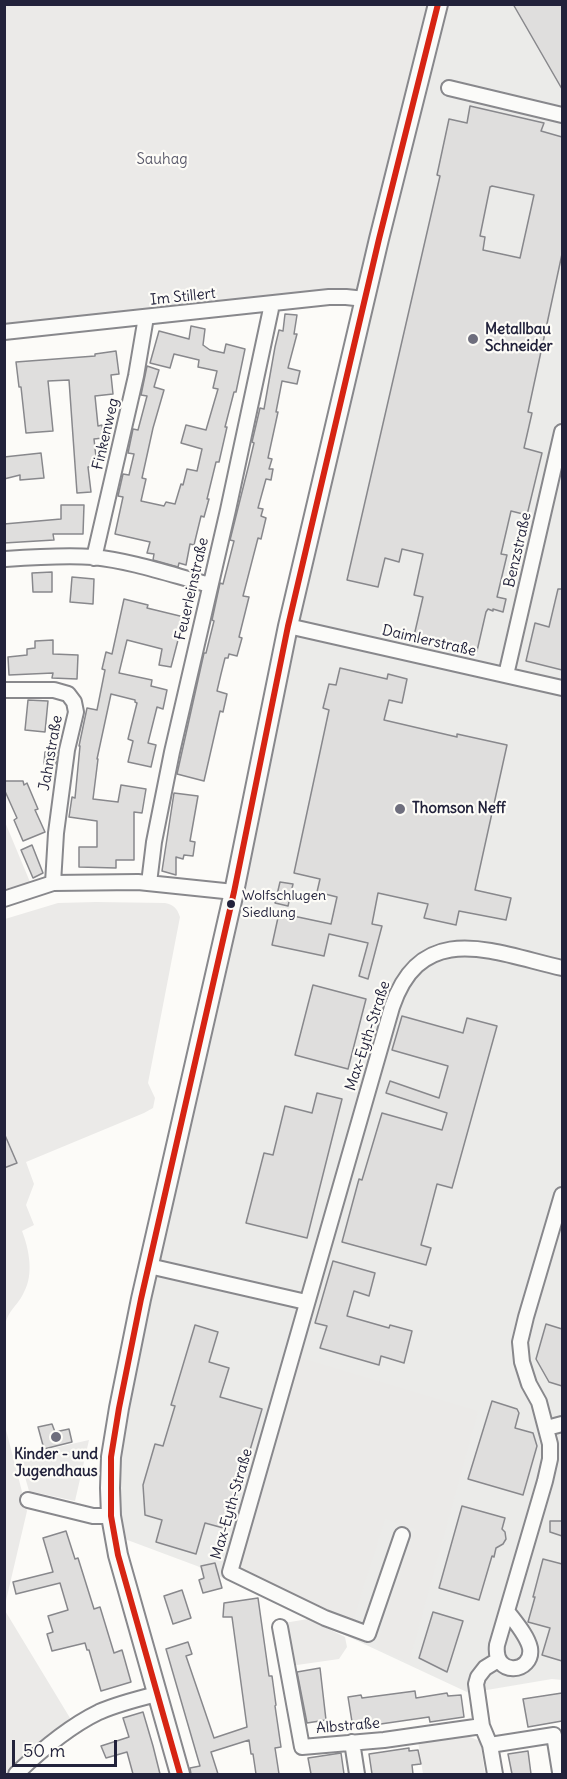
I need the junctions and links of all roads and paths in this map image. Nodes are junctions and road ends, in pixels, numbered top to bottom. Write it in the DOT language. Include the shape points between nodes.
graph roads {
  1 [pos="438,4"];
  2 [pos="449,88"];
  3 [pos="562,116"];
  4 [pos="365,299"];
  5 [pos="272,304"];
  6 [pos="146,317"];
  7 [pos="4,332"];
  8 [pos="562,432"];
  9 [pos="94,558"];
  10 [pos="4,559"];
  11 [pos="210,585"];
  12 [pos="288,626"];
  13 [pos="506,675"];
  14 [pos="562,688"];
  15 [pos="4,690"];
  16 [pos="149,883"];
  17 [pos="53,884"];
  18 [pos="234,892"];
  19 [pos="4,899"];
  20 [pos="562,968"];
  21 [pos="562,1195"];
  22 [pos="149,1266"];
  23 [pos="306,1302"];
  24 [pos="562,1425"];
  25 [pos="547,1428"];
  26 [pos="28,1500"];
  27 [pos="111,1516"];
  28 [pos="402,1535"];
  29 [pos="507,1611"];
  30 [pos="280,1627"];
  31 [pos="498,1660"];
  32 [pos="157,1694"];
  33 [pos="482,1726"];
  34 [pos="352,1742"];
  35 [pos="490,1745"];
  36 [pos="16,1774"];
  37 [pos="180,1774"];
  38 [pos="357,1774"];
  39 [pos="495,1774"];
  40 [pos="562,1774"];
  1 -- 4 [label="main road"];
  2 -- 3 [label="street"];
  4 -- 5 [label="street, Im Stillert" via="329,297"];
  4 -- 12 [label="main road"];
  5 -- 6 [label="street, Im Stillert"];
  5 -- 11 [label="street, Feuerleinstraße"];
  6 -- 7 [label="street, Im Stillert"];
  6 -- 9 [label="street, Finkenweg"];
  8 -- 13 [label="street, Benzstraße"];
  9 -- 10 [label="street"];
  9 -- 11 [label="street"];
  11 -- 16 [label="street, Feuerleinstraße" via="172,752"];
  12 -- 13 [label="street, Daimlerstraße"];
  12 -- 18 [label="main road"];
  13 -- 14 [label="street, Daimlerstraße"];
  15 -- 17 [label="street, Jahnstraße" via="54,690 68,694 74,702"];
  16 -- 17 [label="street"];
  16 -- 18 [label="street"];
  17 -- 19 [label="street"];
  18 -- 22 [label="main road"];
  20 -- 23 [label="street, Max-Eyth-Straße" via="459,947 427,958 404,978 392,1007"];
  21 -- 25 [label="street" via="520,1342 522,1362"];
  22 -- 23 [label="street"];
  22 -- 27 [label="main road" via="111,1456"];
  23 -- 28 [label="street, Max-Eyth-Straße" via="230,1572 325,1618 368,1634"];
  24 -- 25 [label="street"];
  25 -- 29 [label="street" via="550,1459 545,1482"];
  26 -- 27 [label="street" via="93,1516"];
  27 -- 32 [label="main road" via="123,1579"];
  29 -- 31 [label="street" via="497,1645"];
  29 -- 31 [label="street" via="526,1638 530,1655 514,1669"];
  30 -- 34 [label="street, Albstraße" via="302,1747"];
  31 -- 33 [label="street" via="485,1668 476,1684"];
  32 -- 36 [label="street" via="107,1709 86,1720"];
  32 -- 37 [label="main road"];
  33 -- 34 [label="street, Albstraße"];
  33 -- 35 [label="street"];
  34 -- 38 [label="street"];
  35 -- 39 [label="street"];
  35 -- 40 [label="street" via="554,1735"];
}
